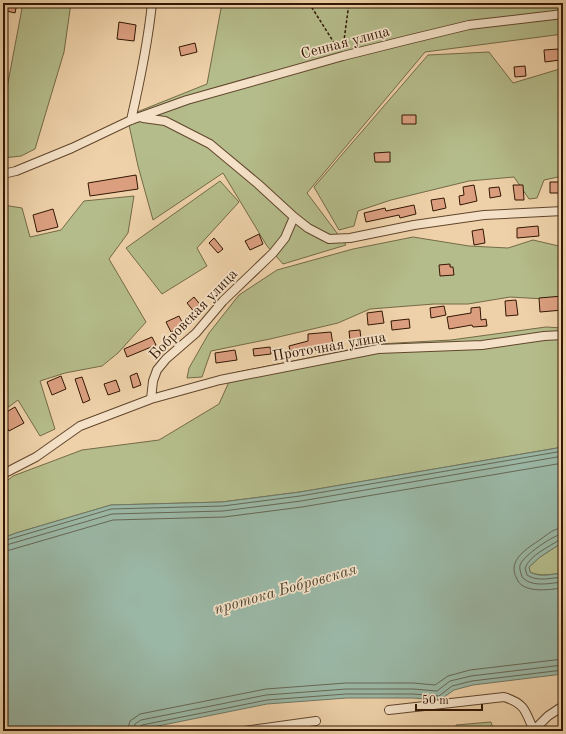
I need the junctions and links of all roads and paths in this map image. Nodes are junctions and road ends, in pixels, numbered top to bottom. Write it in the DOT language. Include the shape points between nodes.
graph roads {
  1 [pos="152,3"];
  2 [pos="309,3"];
  3 [pos="349,3"];
  4 [pos="563,14"];
  5 [pos="343,56"];
  6 [pos="140,118"];
  7 [pos="131,120"];
  8 [pos="3,174"];
  9 [pos="563,211"];
  10 [pos="294,217"];
  11 [pos="563,335"];
  12 [pos="151,399"];
  13 [pos="3,474"];
  14 [pos="563,706"];
  15 [pos="389,710"];
  16 [pos="316,721"];
  17 [pos="244,731"];
  18 [pos="533,731"];
  1 -- 7 [label="street" via="150,29"];
  2 -- 5 [label="path"];
  3 -- 5 [label="path"];
  4 -- 5 [label="street, Сенная улица" via="470,26"];
  5 -- 6 [label="street, Сенная улица" via="187,100"];
  6 -- 7 [label="street"];
  6 -- 10 [label="street" via="165,121 210,144"];
  7 -- 8 [label="street" via="72,148"];
  9 -- 10 [label="street" via="484,215 350,238 329,239"];
  10 -- 12 [label="street, Бобровская улица" via="285,238 273,253 223,301 196,333 156,370"];
  11 -- 12 [label="street, Проточная улица" via="482,345 378,349 220,380"];
  12 -- 13 [label="street" via="80,426 36,458"];
  14 -- 18 [label="street"];
  15 -- 18 [label="street" via="504,697 523,706"];
  16 -- 17 [label="street"];
}
